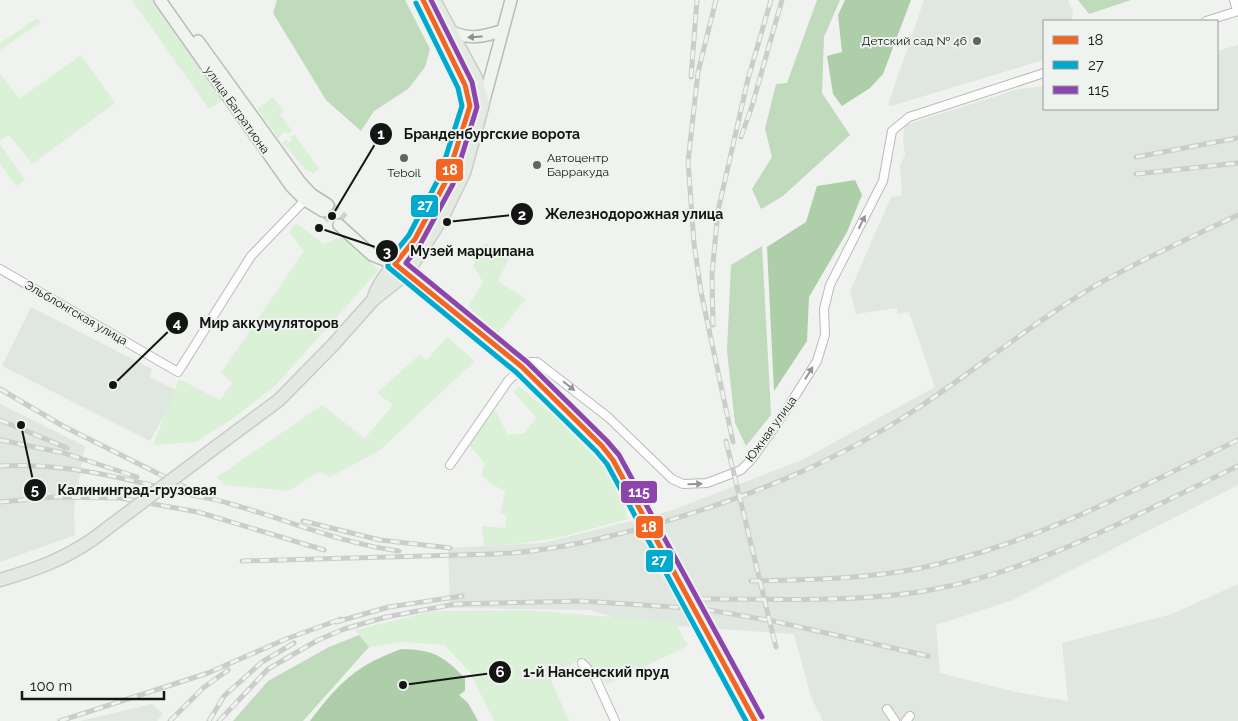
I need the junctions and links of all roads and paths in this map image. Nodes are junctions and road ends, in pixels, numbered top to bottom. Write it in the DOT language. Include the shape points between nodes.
graph roads {
  1 [pos="160,0"];
  2 [pos="169,0"];
  3 [pos="423,0"];
  4 [pos="434,0"];
  5 [pos="511,0"];
  6 [pos="1234,0"];
  7 [pos="1237,11"];
  8 [pos="1209,20"];
  9 [pos="501,30"];
  10 [pos="450,31"];
  11 [pos="1043,73"];
  12 [pos="483,104"];
  13 [pos="305,200"];
  14 [pos="341,222"];
  15 [pos="395,264"];
  16 [pos="0,269"];
  17 [pos="407,273"];
  18 [pos="373,300"];
  19 [pos="525,365"];
  20 [pos="450,464"];
  21 [pos="0,580"];
  22 [pos="582,663"];
  23 [pos="887,709"];
  24 [pos="615,721"];
  25 [pos="755,721"];
  26 [pos="895,721"];
  1 -- 13 [label="main road, улица Багратиона" via="291,186"];
  2 -- 13 [label="main road, улица Багратиона" via="300,182 326,208"];
  3 -- 15 [label="main road" via="465,85 470,106 446,181 415,239"];
  4 -- 10 [label="main road"];
  5 -- 9 [label="main road"];
  6 -- 7 [label="street"];
  7 -- 8 [label="street"];
  9 -- 10 [label="main road, one-way" via="478,38 462,37"];
  9 -- 12 [label="main road"];
  10 -- 12 [label="main road" via="476,78"];
  19 -- 11 [label="street, Южная улица, one-way" via="536,362 546,367 608,417 672,479 683,484 708,483 741,470 752,459 817,361 824,335 824,309 830,285 883,180 892,130 909,117"];
  12 -- 17 [label="main road" via="464,173 442,218"];
  13 -- 16 [label="street, Эльблонгская улица" via="252,256 178,372"];
  14 -- 15 [label="main road" via="372,255"];
  15 -- 17 [label="main road"];
  15 -- 18 [label="main road" via="380,282"];
  17 -- 18 [label="main road"];
  17 -- 19 [label="main road"];
  18 -- 21 [label="main road, bridge" via="279,400 93,540 43,567"];
  19 -- 20 [label="street" via="508,381"];
  19 -- 25 [label="main road, bridge" via="602,446"];
  22 -- 24 [label="street" via="595,676"];
  23 -- 26 [label="street"];
}
